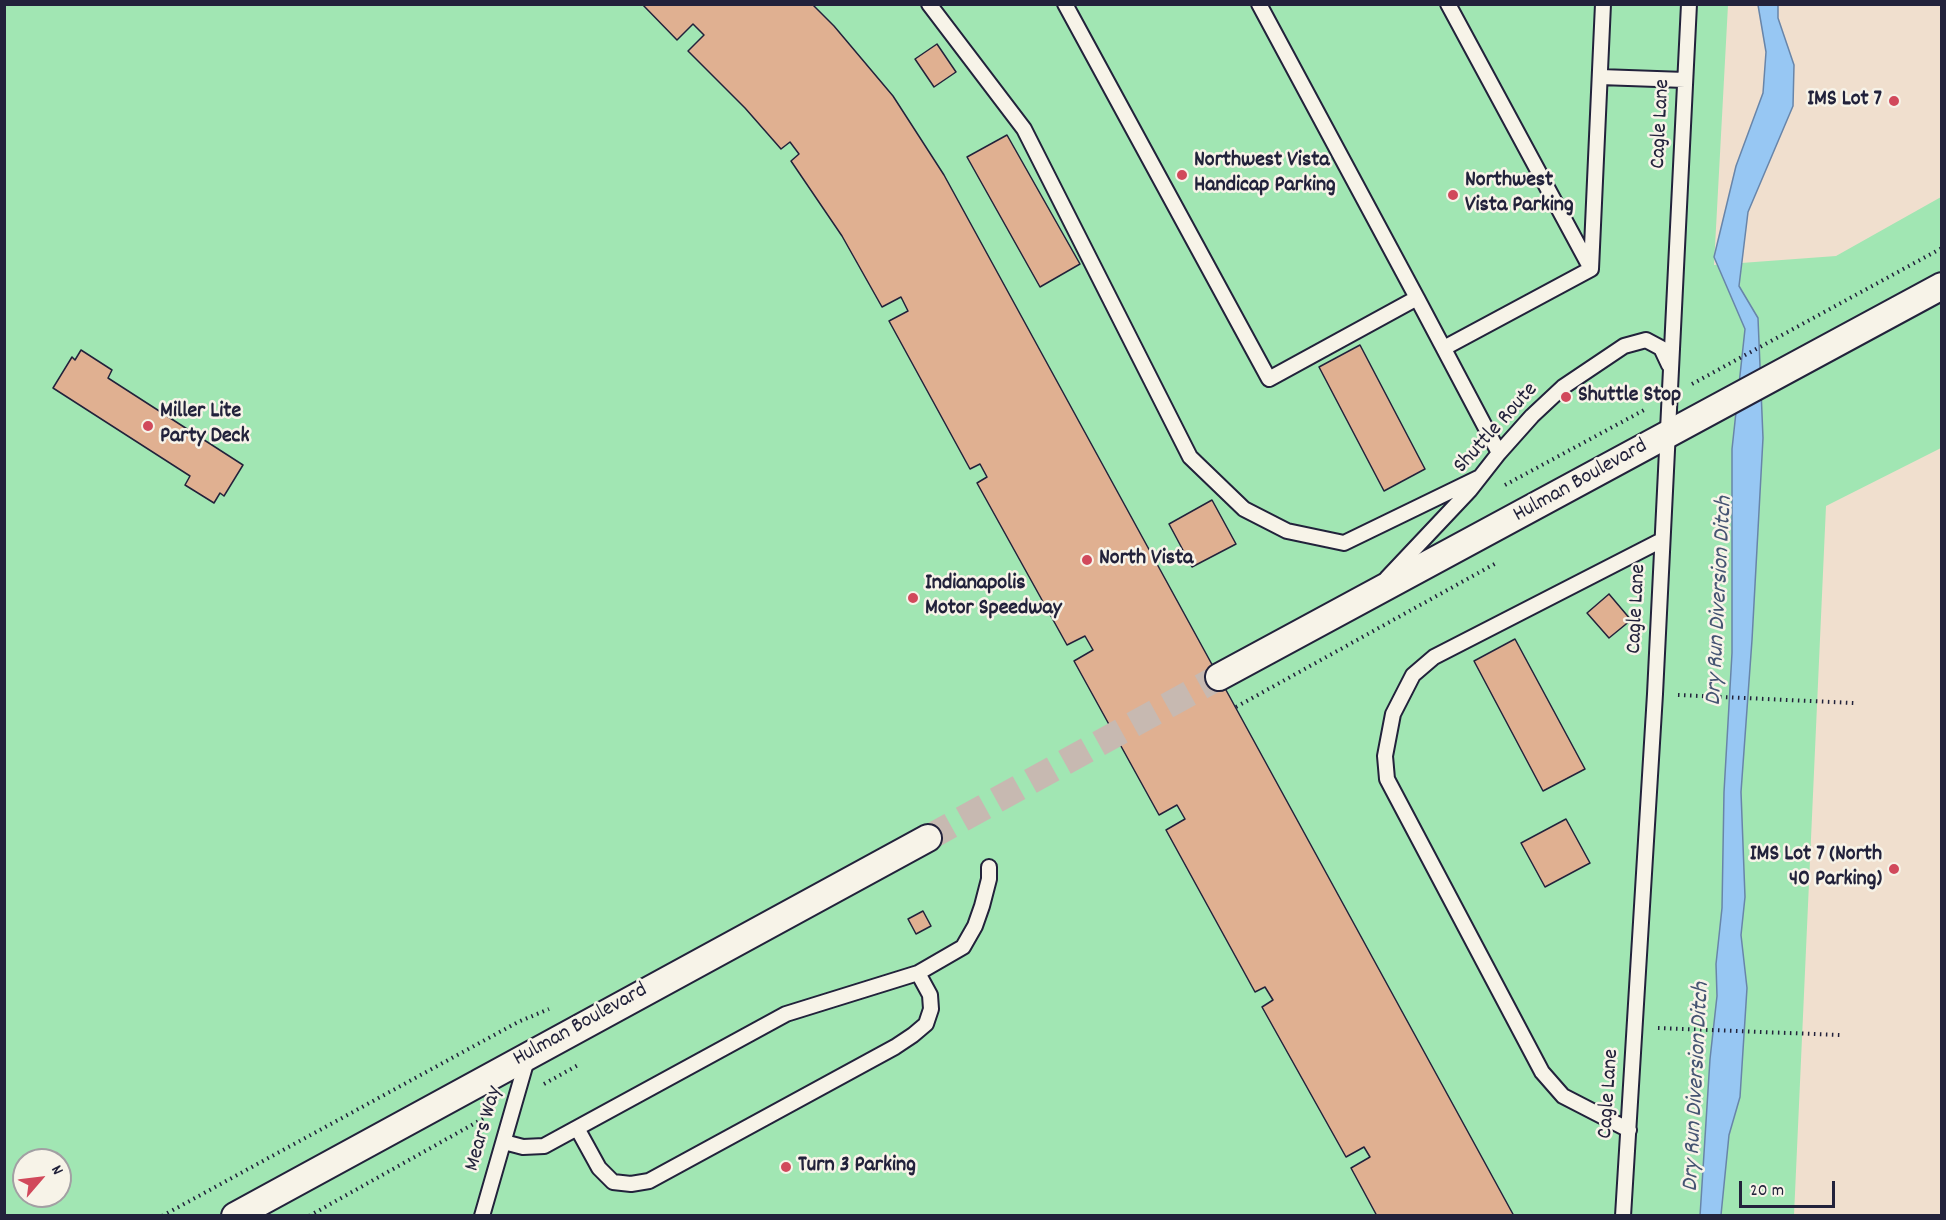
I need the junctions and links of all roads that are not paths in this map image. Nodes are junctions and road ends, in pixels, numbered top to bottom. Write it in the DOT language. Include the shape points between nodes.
graph roads {
  1 [pos="928,4"];
  2 [pos="1065,4"];
  3 [pos="1259,4"];
  4 [pos="1449,4"];
  5 [pos="1603,4"];
  6 [pos="1689,4"];
  7 [pos="1600,77"];
  8 [pos="1685,80"];
  9 [pos="1591,269"];
  10 [pos="1941,286"];
  11 [pos="1417,298"];
  12 [pos="1444,348"];
  13 [pos="1670,367"];
  14 [pos="1666,435"];
  15 [pos="1499,453"];
  16 [pos="1480,477"];
  17 [pos="1662,540"];
  18 [pos="1370,597"];
  19 [pos="1219,677"];
  20 [pos="928,838"];
  21 [pos="989,867"];
  22 [pos="918,973"];
  23 [pos="528,1055"];
  24 [pos="577,1128"];
  25 [pos="1629,1130"];
  26 [pos="504,1142"];
  27 [pos="235,1215"];
  28 [pos="482,1215"];
  29 [pos="1623,1215"];
  1 -- 16 [label="lane" via="1024,129 1190,457 1244,508 1287,531 1344,543"];
  2 -- 11 [label="lane" via="1269,379"];
  3 -- 11 [label="lane"];
  4 -- 9 [label="lane"];
  5 -- 7 [label="lane"];
  6 -- 8 [label="lane, Cagle Lane"];
  7 -- 8 [label="lane"];
  7 -- 9 [label="lane"];
  8 -- 13 [label="lane, Cagle Lane"];
  9 -- 12 [label="lane"];
  10 -- 14 [label="street, Hulman Boulevard"];
  11 -- 12 [label="lane"];
  12 -- 15 [label="lane"];
  13 -- 14 [label="lane, Cagle Lane"];
  13 -- 15 [label="lane, Shuttle Route" via="1660,348 1646,340 1624,346 1563,387"];
  14 -- 17 [label="lane, Cagle Lane"];
  14 -- 18 [label="street, Hulman Boulevard"];
  15 -- 16 [label="lane, Shuttle Route"];
  16 -- 18 [label="lane, Shuttle Route"];
  17 -- 25 [label="lane, Cagle Lane"];
  17 -- 25 [label="lane" via="1434,657 1413,675 1393,714 1385,756 1387,779 1542,1072 1563,1096"];
  18 -- 19 [label="street, Hulman Boulevard"];
  20 -- 23 [label="street, Hulman Boulevard"];
  21 -- 22 [label="lane" via="982,906 963,947"];
  22 -- 24 [label="lane" via="786,1014"];
  22 -- 24 [label="lane" via="930,995 931,1009 926,1024 913,1035 650,1181 613,1182 598,1168"];
  23 -- 26 [label="lane, Mears Way"];
  23 -- 27 [label="street, Hulman Boulevard"];
  24 -- 26 [label="lane" via="544,1146 523,1147"];
  25 -- 29 [label="lane, Cagle Lane"];
  26 -- 28 [label="lane, Mears Way"];
}
